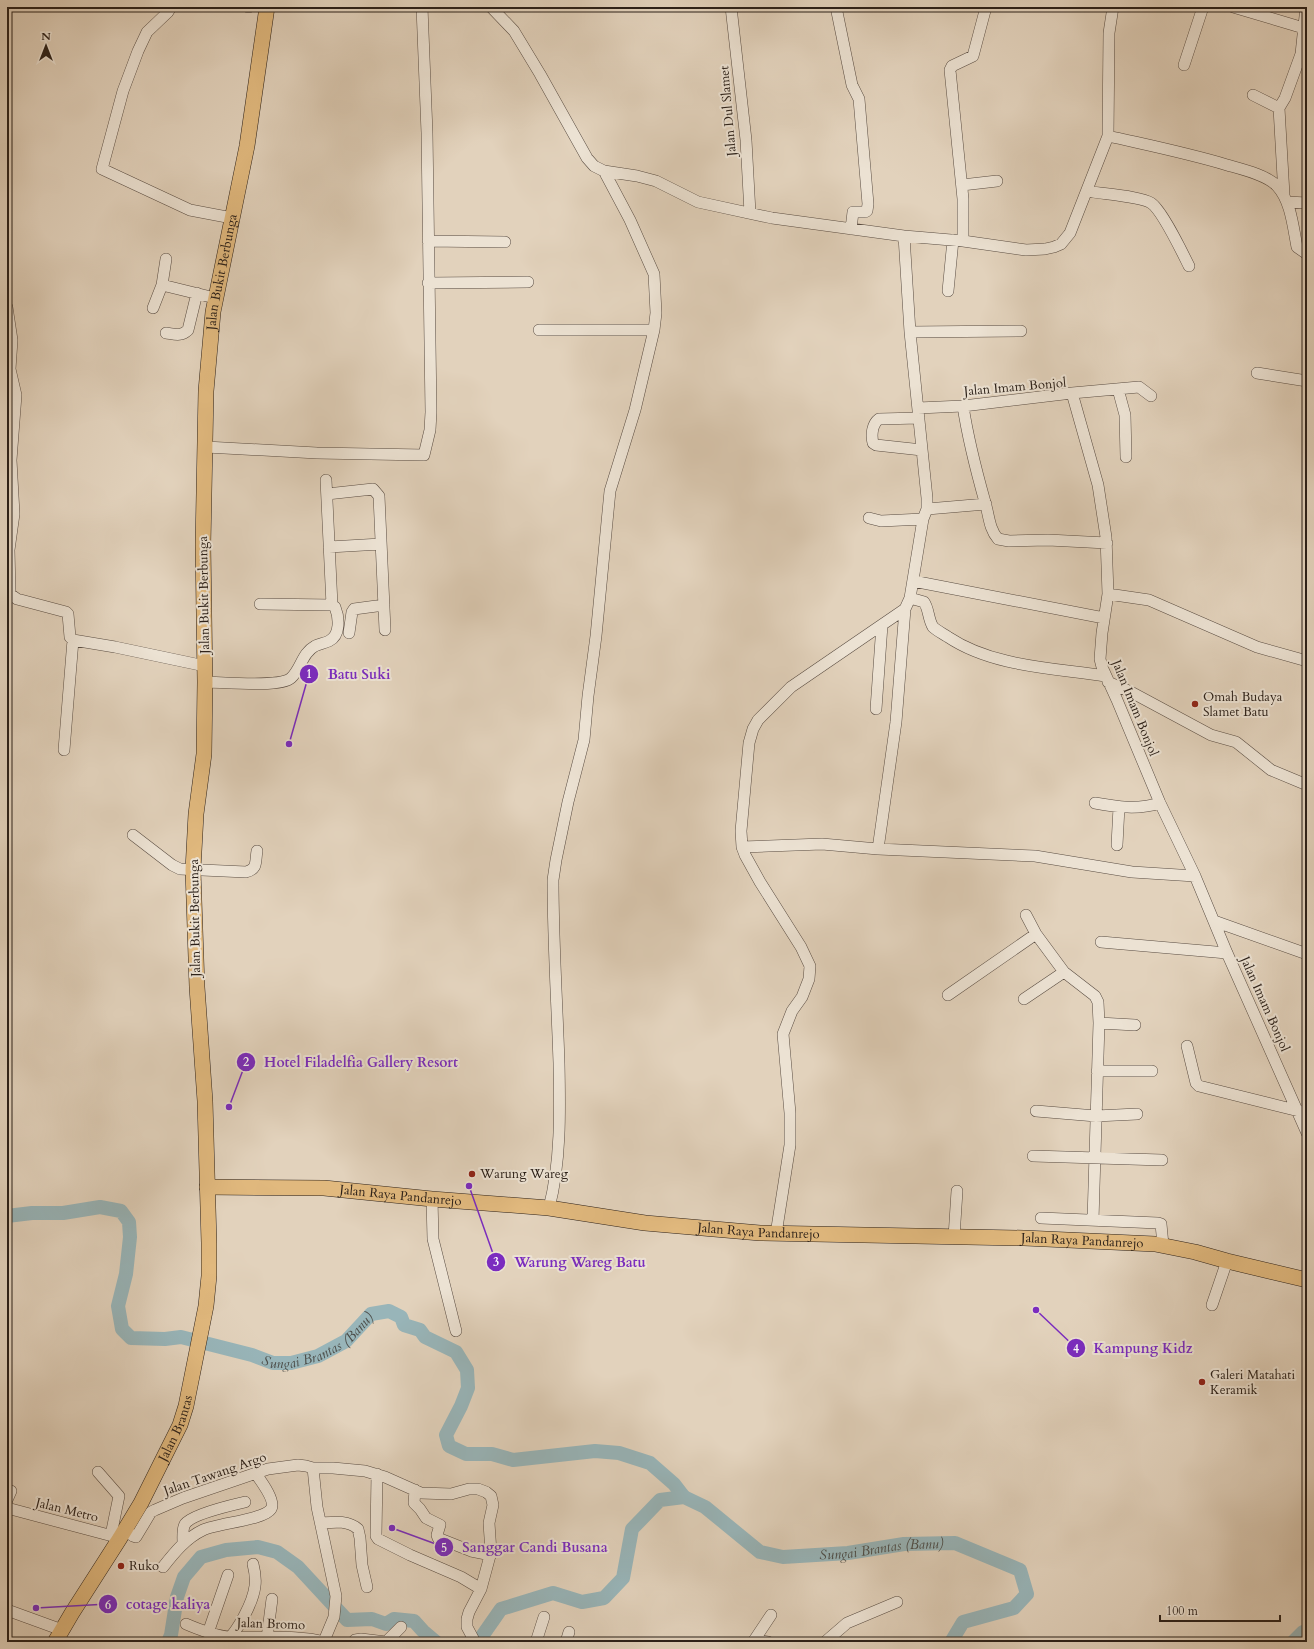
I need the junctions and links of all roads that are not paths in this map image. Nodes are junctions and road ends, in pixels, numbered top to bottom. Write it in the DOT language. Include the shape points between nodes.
graph roads {
  1 [pos="171,7"];
  2 [pos="267,7"];
  3 [pos="422,7"];
  4 [pos="491,7"];
  5 [pos="732,7"];
  6 [pos="836,7"];
  7 [pos="986,7"];
  8 [pos="1114,7"];
  9 [pos="1203,7"];
  10 [pos="1234,7"];
  11 [pos="1306,7"];
  12 [pos="1306,29"];
  13 [pos="1184,65"];
  14 [pos="1253,95"];
  15 [pos="1279,108"];
  16 [pos="1108,136"];
  17 [pos="604,171"];
  18 [pos="997,181"];
  19 [pos="962,185"];
  20 [pos="1087,191"];
  21 [pos="1286,199"];
  22 [pos="1307,203"];
  23 [pos="750,213"];
  24 [pos="232,218"];
  25 [pos="851,223"];
  26 [pos="904,236"];
  27 [pos="960,236"];
  28 [pos="428,242"];
  29 [pos="505,242"];
  30 [pos="1307,254"];
  31 [pos="166,259"];
  32 [pos="1189,266"];
  33 [pos="528,282"];
  34 [pos="428,283"];
  35 [pos="162,285"];
  36 [pos="948,291"];
  37 [pos="197,293"];
  38 [pos="215,298"];
  39 [pos="7,307"];
  40 [pos="153,308"];
  41 [pos="539,330"];
  42 [pos="654,330"];
  43 [pos="1021,331"];
  44 [pos="910,332"];
  45 [pos="166,333"];
  46 [pos="1257,373"];
  47 [pos="1307,381"];
  48 [pos="1118,389"];
  49 [pos="1072,393"];
  50 [pos="1151,396"];
  51 [pos="963,406"];
  52 [pos="918,413"];
  53 [pos="206,447"];
  54 [pos="922,450"];
  55 [pos="1126,457"];
  56 [pos="326,480"];
  57 [pos="327,494"];
  58 [pos="986,504"];
  59 [pos="925,514"];
  60 [pos="869,518"];
  61 [pos="1106,543"];
  62 [pos="381,544"];
  63 [pos="329,547"];
  64 [pos="913,582"];
  65 [pos="9,593"];
  66 [pos="1108,594"];
  67 [pos="910,598"];
  68 [pos="260,604"];
  69 [pos="332,605"];
  70 [pos="384,605"];
  71 [pos="905,609"];
  72 [pos="1104,618"];
  73 [pos="882,625"];
  74 [pos="385,630"];
  75 [pos="349,633"];
  76 [pos="73,640"];
  77 [pos="1307,661"];
  78 [pos="205,666"];
  79 [pos="1107,679"];
  80 [pos="205,682"];
  81 [pos="876,709"];
  82 [pos="64,750"];
  83 [pos="1307,786"];
  84 [pos="1095,803"];
  85 [pos="1160,803"];
  86 [pos="1119,807"];
  87 [pos="133,835"];
  88 [pos="1117,846"];
  89 [pos="742,847"];
  90 [pos="878,849"];
  91 [pos="257,852"];
  92 [pos="194,870"];
  93 [pos="1195,876"];
  94 [pos="1026,915"];
  95 [pos="1214,921"];
  96 [pos="1036,934"];
  97 [pos="1101,942"];
  98 [pos="1227,954"];
  99 [pos="1307,954"];
  100 [pos="1064,972"];
  101 [pos="948,995"];
  102 [pos="1024,999"];
  103 [pos="1099,1023"];
  104 [pos="1135,1025"];
  105 [pos="1187,1046"];
  106 [pos="1097,1071"];
  107 [pos="1152,1071"];
  108 [pos="1036,1112"];
  109 [pos="1302,1112"];
  110 [pos="1137,1114"];
  111 [pos="1096,1116"];
  112 [pos="1307,1133"];
  113 [pos="1033,1156"];
  114 [pos="1094,1159"];
  115 [pos="1162,1160"];
  116 [pos="207,1187"];
  117 [pos="957,1191"];
  118 [pos="432,1199"];
  119 [pos="549,1208"];
  120 [pos="1041,1218"];
  121 [pos="1093,1220"];
  122 [pos="776,1234"];
  123 [pos="954,1237"];
  124 [pos="1163,1245"];
  125 [pos="1227,1261"];
  126 [pos="1307,1280"];
  127 [pos="1212,1304"];
  128 [pos="456,1331"];
  129 [pos="313,1468"];
  130 [pos="98,1472"];
  131 [pos="256,1474"];
  132 [pos="377,1474"];
  133 [pos="415,1490"];
  134 [pos="244,1502"];
  135 [pos="7,1508"];
  136 [pos="321,1523"];
  137 [pos="119,1534"];
  138 [pos="183,1543"];
  139 [pos="491,1555"];
  140 [pos="253,1564"];
  141 [pos="162,1567"];
  142 [pos="228,1575"];
  143 [pos="367,1587"];
  144 [pos="481,1589"];
  145 [pos="272,1599"];
  146 [pos="897,1602"];
  147 [pos="7,1610"];
  148 [pos="771,1615"];
  149 [pos="544,1616"];
  150 [pos="186,1624"];
  151 [pos="401,1627"];
  152 [pos="207,1632"];
  153 [pos="59,1636"];
  154 [pos="267,1638"];
  155 [pos="473,1638"];
  156 [pos="228,1640"];
  157 [pos="754,1641"];
  158 [pos="200,1642"];
  159 [pos="325,1642"];
  160 [pos="353,1642"];
  161 [pos="536,1642"];
  162 [pos="768,1642"];
  163 [pos="825,1642"];
  1 -- 24 [label="street" via="147,32 138,51 123,91 102,169 190,210"];
  2 -- 24 [label="main road, Jalan Bukit Berbunga" via="253,110"];
  3 -- 28 [label="street"];
  4 -- 17 [label="street" via="514,31 587,158 594,166"];
  5 -- 23 [label="street, Jalan Dul Slamet" via="746,140"];
  6 -- 25 [label="street" via="852,85 859,99 868,204 866,212 853,212"];
  7 -- 19 [label="street" via="974,54 971,58 952,66 950,70"];
  8 -- 16 [label="street" via="1109,33"];
  9 -- 13 [label="street"];
  10 -- 12 [label="street"];
  11 -- 12 [label="street"];
  12 -- 15 [label="street" via="1301,54"];
  14 -- 15 [label="street"];
  15 -- 21 [label="street"];
  16 -- 20 [label="street"];
  16 -- 21 [label="street" via="1239,168 1276,185"];
  17 -- 23 [label="street" via="656,181 698,202"];
  17 -- 42 [label="street" via="654,274"];
  18 -- 19 [label="street"];
  19 -- 27 [label="street"];
  20 -- 27 [label="street" via="1070,233 1061,244 1054,247 1026,250"];
  20 -- 32 [label="street" via="1136,198 1151,203 1160,214"];
  21 -- 22 [label="street"];
  21 -- 30 [label="street" via="1297,247"];
  23 -- 25 [label="street" via="766,217"];
  24 -- 38 [label="main road, Jalan Bukit Berbunga"];
  25 -- 26 [label="street"];
  26 -- 27 [label="street"];
  26 -- 44 [label="street"];
  27 -- 36 [label="street"];
  28 -- 29 [label="street"];
  28 -- 34 [label="street"];
  31 -- 35 [label="street"];
  33 -- 34 [label="street"];
  34 -- 53 [label="street" via="431,421 424,455"];
  35 -- 37 [label="street"];
  35 -- 40 [label="street"];
  37 -- 38 [label="street"];
  37 -- 45 [label="street" via="188,330 179,335"];
  38 -- 53 [label="main road, Jalan Bukit Berbunga" via="206,391"];
  39 -- 65 [label="street" via="12,340 10,369 16,396 11,460 14,514 9,550"];
  41 -- 42 [label="street"];
  42 -- 119 [label="street" via="635,410 610,491 584,740 568,802 553,880 560,1105 556,1162"];
  43 -- 44 [label="street"];
  44 -- 52 [label="street"];
  46 -- 47 [label="street"];
  48 -- 49 [label="street"];
  48 -- 50 [label="street" via="1139,387"];
  48 -- 55 [label="street" via="1125,415"];
  49 -- 51 [label="street, Jalan Imam Bonjol"];
  49 -- 61 [label="street, Jalan Imam Bonjol" via="1098,485"];
  51 -- 52 [label="street, Jalan Imam Bonjol"];
  51 -- 58 [label="street" via="968,438"];
  52 -- 54 [label="street"];
  52 -- 54 [label="street, Jalan Imam Bonjol" via="879,419 874,425 872,438 876,445"];
  53 -- 78 [label="main road, Jalan Bukit Berbunga" via="203,545"];
  54 -- 59 [label="street" via="927,498"];
  56 -- 57 [label="street"];
  57 -- 62 [label="street" via="373,489 377,491"];
  57 -- 63 [label="street"];
  58 -- 59 [label="street"];
  58 -- 61 [label="street" via="992,529 998,539"];
  59 -- 60 [label="street" via="881,521"];
  59 -- 64 [label="street"];
  61 -- 66 [label="street, Jalan Imam Bonjol"];
  62 -- 63 [label="street"];
  62 -- 70 [label="street"];
  63 -- 69 [label="street"];
  64 -- 67 [label="street"];
  64 -- 72 [label="street"];
  65 -- 76 [label="street" via="17,599 66,612 69,617 70,637"];
  66 -- 72 [label="street, Jalan Imam Bonjol"];
  66 -- 77 [label="street" via="1149,600 1257,647"];
  67 -- 71 [label="street"];
  67 -- 79 [label="street" via="924,602 934,628 976,653 1029,666"];
  68 -- 69 [label="street"];
  69 -- 80 [label="street" via="335,608 338,627 335,637 307,652 288,680 245,684"];
  70 -- 74 [label="street"];
  70 -- 75 [label="street" via="354,609"];
  71 -- 73 [label="street"];
  71 -- 90 [label="street" via="896,722"];
  72 -- 79 [label="street, Jalan Imam Bonjol" via="1100,659"];
  73 -- 81 [label="street"];
  73 -- 89 [label="street" via="791,687 752,729 741,825"];
  76 -- 78 [label="street"];
  76 -- 82 [label="street"];
  78 -- 80 [label="main road, Jalan Bukit Berbunga"];
  79 -- 83 [label="street" via="1211,735 1236,742 1271,770"];
  79 -- 85 [label="street, Jalan Imam Bonjol"];
  80 -- 92 [label="main road, Jalan Bukit Berbunga" via="204,754 196,814"];
  84 -- 86 [label="street"];
  85 -- 86 [label="street" via="1140,808"];
  85 -- 93 [label="street, Jalan Imam Bonjol"];
  86 -- 88 [label="street"];
  87 -- 92 [label="street" via="177,869"];
  89 -- 90 [label="street" via="822,844"];
  89 -- 122 [label="street" via="810,966 809,979 802,997 792,1011 783,1034 790,1113 790,1145"];
  90 -- 93 [label="street" via="1035,856 1132,872"];
  91 -- 92 [label="street" via="255,868 246,872"];
  92 -- 116 [label="main road, Jalan Bukit Berbunga"];
  93 -- 95 [label="street, Jalan Imam Bonjol"];
  94 -- 96 [label="street"];
  95 -- 98 [label="street, Jalan Imam Bonjol"];
  95 -- 99 [label="street"];
  96 -- 100 [label="street"];
  96 -- 101 [label="street"];
  97 -- 98 [label="street"];
  98 -- 109 [label="street, Jalan Imam Bonjol"];
  100 -- 102 [label="street"];
  100 -- 103 [label="street" via="1097,999"];
  103 -- 104 [label="street"];
  103 -- 106 [label="street"];
  105 -- 109 [label="street" via="1196,1083 1199,1086"];
  106 -- 107 [label="street"];
  106 -- 111 [label="street"];
  108 -- 111 [label="street"];
  109 -- 112 [label="street, Jalan Imam Bonjol"];
  110 -- 111 [label="street"];
  111 -- 114 [label="street"];
  113 -- 114 [label="street"];
  114 -- 115 [label="street"];
  114 -- 121 [label="street"];
  116 -- 118 [label="main road, Jalan Raya Pandanrejo" via="324,1188"];
  116 -- 137 [label="main road, Jalan Brantas" via="209,1276 204,1321 183,1416 141,1503"];
  117 -- 123 [label="street"];
  118 -- 119 [label="main road, Jalan Raya Pandanrejo"];
  118 -- 128 [label="street" via="433,1239"];
  119 -- 122 [label="main road, Jalan Raya Pandanrejo" via="645,1222"];
  120 -- 121 [label="street"];
  121 -- 124 [label="street" via="1161,1224"];
  122 -- 123 [label="main road, Jalan Raya Pandanrejo"];
  123 -- 124 [label="main road, Jalan Raya Pandanrejo"];
  124 -- 125 [label="main road, Jalan Raya Pandanrejo"];
  125 -- 126 [label="main road, Jalan Raya Pandanrejo"];
  125 -- 127 [label="street"];
  129 -- 131 [label="street, Jalan Tawang Argo" via="290,1466 268,1469"];
  129 -- 132 [label="street, Jalan Tawang Argo" via="353,1469"];
  129 -- 136 [label="street, Jalan Bromo"];
  130 -- 137 [label="street" via="119,1496"];
  131 -- 137 [label="street, Jalan Tawang Argo" via="194,1494 151,1512 136,1536"];
  131 -- 138 [label="street" via="271,1499 270,1510 259,1517 204,1530"];
  132 -- 133 [label="street, Jalan Tawang Argo"];
  132 -- 144 [label="street" via="376,1536"];
  133 -- 139 [label="street" via="414,1503 426,1518 440,1525 438,1538 471,1551"];
  133 -- 139 [label="street, Jalan Tawang Argo" via="421,1493 451,1494 478,1489 491,1496"];
  134 -- 138 [label="street" via="211,1511 188,1521 184,1528"];
  135 -- 137 [label="street, Jalan Metro"];
  136 -- 143 [label="street" via="350,1523 358,1529"];
  136 -- 159 [label="street, Jalan Bromo" via="336,1596 334,1617"];
  137 -- 153 [label="main road, Jalan Brantas"];
  138 -- 141 [label="street"];
  139 -- 144 [label="street, Jalan Tawang Argo"];
  140 -- 156 [label="street" via="256,1575 254,1591 242,1618"];
  142 -- 152 [label="street"];
  144 -- 155 [label="street, Jalan Tawang Argo" via="468,1612 467,1627"];
  145 -- 154 [label="street"];
  146 -- 163 [label="street" via="847,1623"];
  147 -- 153 [label="street"];
  148 -- 157 [label="street"];
  149 -- 161 [label="street"];
  150 -- 152 [label="street, Jalan Bromo"];
  151 -- 160 [label="street" via="386,1642 361,1639"];
  152 -- 156 [label="street, Jalan Bromo"];
  152 -- 158 [label="street"];
  154 -- 156 [label="street, Jalan Bromo"];
  154 -- 159 [label="street, Jalan Bromo" via="303,1638"];
  157 -- 162 [label="street"];
}
